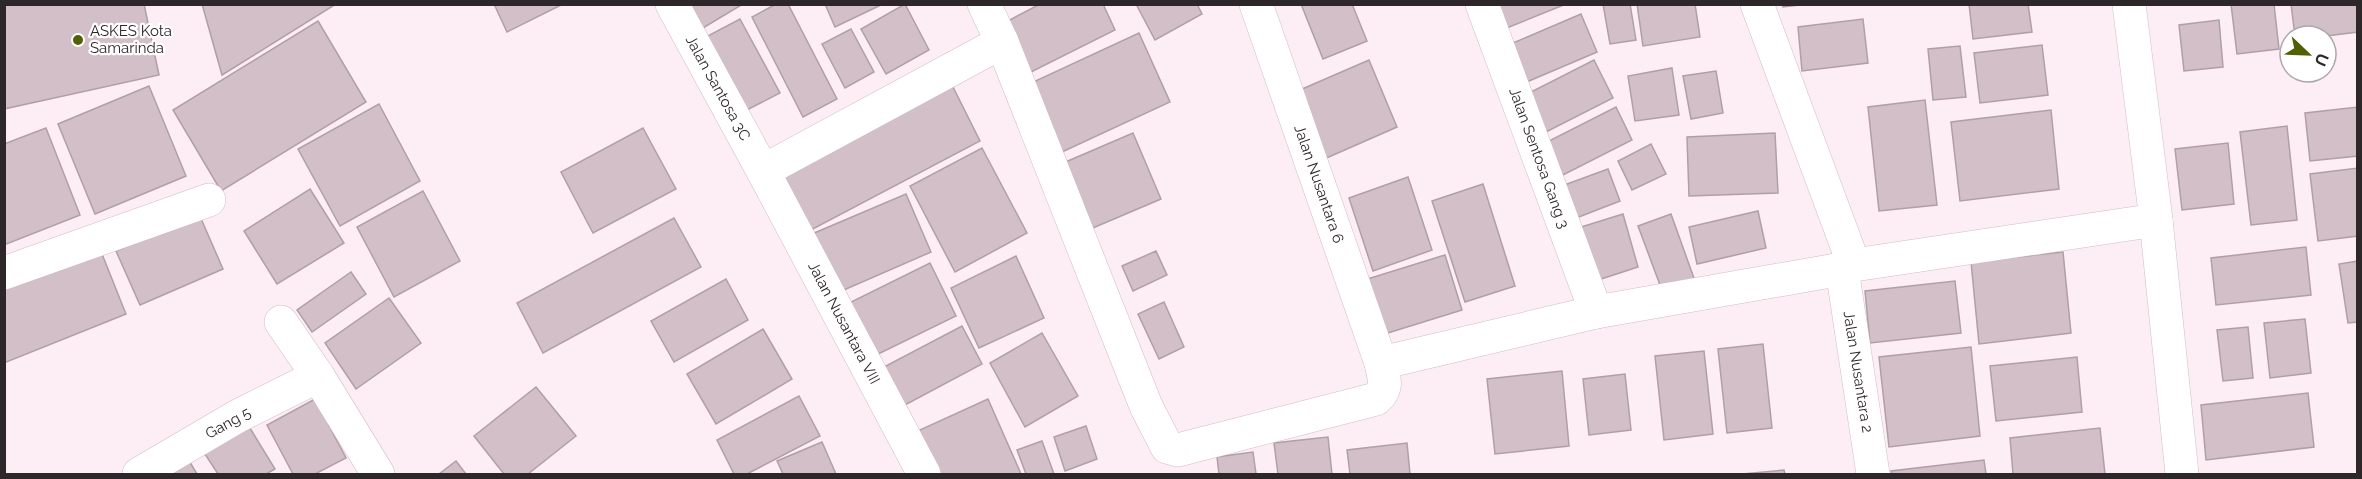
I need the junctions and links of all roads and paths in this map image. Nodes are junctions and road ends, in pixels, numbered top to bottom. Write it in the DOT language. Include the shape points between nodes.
graph roads {
  1 [pos="672,4"];
  2 [pos="984,4"];
  3 [pos="1256,4"];
  4 [pos="1482,4"];
  5 [pos="1756,4"];
  6 [pos="2129,4"];
  7 [pos="1002,42"];
  8 [pos="763,171"];
  9 [pos="209,200"];
  10 [pos="2156,220"];
  11 [pos="1848,267"];
  12 [pos="4,273"];
  13 [pos="1596,312"];
  14 [pos="280,322"];
  15 [pos="1381,363"];
  16 [pos="318,376"];
  17 [pos="139,474"];
  18 [pos="378,474"];
  19 [pos="924,474"];
  20 [pos="1873,474"];
  21 [pos="2182,474"];
  1 -- 8 [label="street, Jalan Santosa 3C"];
  2 -- 7 [label="street"];
  3 -- 15 [label="street, Jalan Nusantara 6"];
  4 -- 13 [label="street, Jalan Sentosa Gang 3"];
  5 -- 11 [label="street, Jalan Nusantara 2"];
  6 -- 10 [label="street"];
  7 -- 8 [label="street"];
  7 -- 15 [label="street, Jalan Nusantara 6" via="1142,395 1167,447 1187,448 1376,399 1386,387"];
  8 -- 19 [label="street, Jalan Nusantara VIII"];
  9 -- 12 [label="street"];
  10 -- 11 [label="street"];
  10 -- 21 [label="street"];
  11 -- 13 [label="street"];
  11 -- 20 [label="street, Jalan Nusantara 2"];
  13 -- 15 [label="street"];
  14 -- 16 [label="street"];
  16 -- 17 [label="street, Gang 5" via="238,416"];
  16 -- 18 [label="street"];
}
